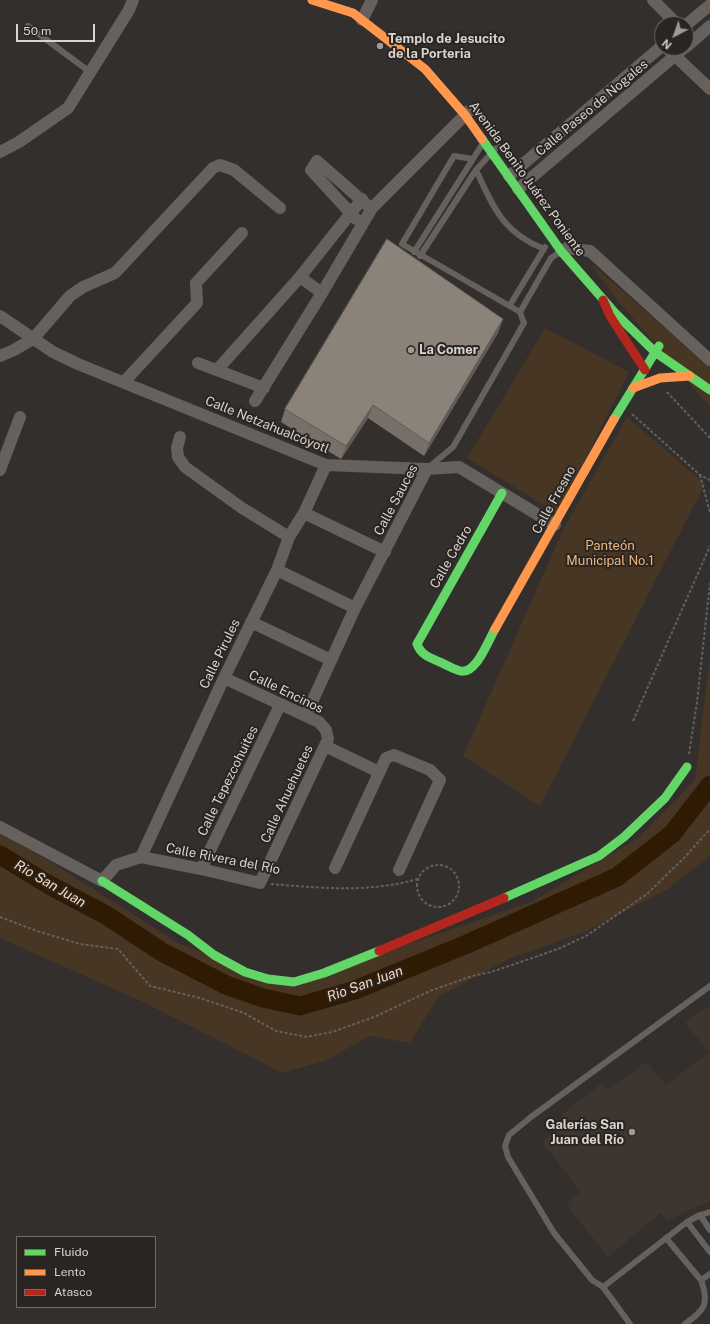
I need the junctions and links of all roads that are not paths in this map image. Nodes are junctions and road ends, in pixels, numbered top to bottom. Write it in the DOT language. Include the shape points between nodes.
graph roads {
  1 [pos="133,0"];
  2 [pos="312,0"];
  3 [pos="335,0"];
  4 [pos="372,0"];
  5 [pos="653,0"];
  6 [pos="709,9"];
  7 [pos="364,16"];
  8 [pos="669,16"];
  9 [pos="694,19"];
  10 [pos="28,26"];
  11 [pos="710,26"];
  12 [pos="694,39"];
  13 [pos="654,52"];
  14 [pos="667,56"];
  15 [pos="675,56"];
  16 [pos="90,72"];
  17 [pos="710,89"];
  18 [pos="468,112"];
  19 [pos="487,138"];
  20 [pos="495,149"];
  21 [pos="0,152"];
  22 [pos="473,159"];
  23 [pos="511,167"];
  24 [pos="476,170"];
  25 [pos="522,186"];
  26 [pos="362,200"];
  27 [pos="280,208"];
  28 [pos="372,208"];
  29 [pos="351,214"];
  30 [pos="362,224"];
  31 [pos="242,233"];
  32 [pos="550,237"];
  33 [pos="544,249"];
  34 [pos="564,250"];
  35 [pos="414,252"];
  36 [pos="420,256"];
  37 [pos="300,277"];
  38 [pos="322,294"];
  39 [pos="604,300"];
  40 [pos="510,305"];
  41 [pos="520,312"];
  42 [pos="0,316"];
  43 [pos="33,339"];
  44 [pos="657,349"];
  45 [pos="0,356"];
  46 [pos="710,360"];
  47 [pos="198,363"];
  48 [pos="217,370"];
  49 [pos="644,370"];
  50 [pos="690,376"];
  51 [pos="124,382"];
  52 [pos="710,383"];
  53 [pos="264,388"];
  54 [pos="632,388"];
  55 [pos="710,390"];
  56 [pos="255,402"];
  57 [pos="20,418"];
  58 [pos="180,437"];
  59 [pos="326,465"];
  60 [pos="427,469"];
  61 [pos="0,470"];
  62 [pos="502,493"];
  63 [pos="304,513"];
  64 [pos="555,525"];
  65 [pos="289,537"];
  66 [pos="385,552"];
  67 [pos="277,570"];
  68 [pos="355,608"];
  69 [pos="251,622"];
  70 [pos="331,660"];
  71 [pos="474,668"];
  72 [pos="224,678"];
  73 [pos="280,705"];
  74 [pos="306,715"];
  75 [pos="327,742"];
  76 [pos="687,767"];
  77 [pos="379,772"];
  78 [pos="0,827"];
  79 [pos="141,857"];
  80 [pos="335,868"];
  81 [pos="201,869"];
  82 [pos="399,870"];
  83 [pos="102,881"];
  84 [pos="260,884"];
  85 [pos="710,986"];
  86 [pos="710,1212"];
  87 [pos="700,1215"];
  88 [pos="687,1222"];
  89 [pos="710,1230"];
  90 [pos="666,1238"];
  91 [pos="710,1252"];
  92 [pos="710,1274"];
  93 [pos="701,1280"];
  94 [pos="603,1287"];
  95 [pos="630,1324"];
  96 [pos="685,1324"];
  1 -- 16 [label="street"];
  2 -- 7 [label="street, Avenida Benito Juárez Poniente"];
  3 -- 7 [label="street, Avenida Benito Juárez Poniente"];
  4 -- 7 [label="street"];
  5 -- 8 [label="street"];
  6 -- 9 [label="street"];
  7 -- 18 [label="street, Avenida Benito Juárez Poniente" via="431,64"];
  10 -- 16 [label="lane"];
  11 -- 12 [label="street, Calle Paseo de Nogales"];
  13 -- 23 [label="street, Calle Paseo de Nogales"];
  14 -- 25 [label="street, Calle Paseo de Nogales"];
  15 -- 17 [label="street"];
  16 -- 21 [label="street" via="68,108"];
  18 -- 19 [label="street, Avenida Benito Juárez Poniente"];
  18 -- 28 [label="street"];
  19 -- 20 [label="street, Avenida Benito Juárez Poniente"];
  19 -- 22 [label="lane"];
  20 -- 23 [label="street, Avenida Benito Juárez Poniente"];
  20 -- 23 [label="street, Avenida Benito Juárez Poniente"];
  20 -- 24 [label="lane"];
  22 -- 35 [label="lane"];
  22 -- 35 [label="lane" via="454,156 402,244"];
  23 -- 25 [label="street, Avenida Benito Juárez Poniente"];
  24 -- 33 [label="lane" via="498,215 513,232"];
  24 -- 36 [label="lane"];
  25 -- 32 [label="street, Avenida Benito Juárez Poniente"];
  25 -- 34 [label="street, Avenida Benito Juárez Poniente"];
  26 -- 28 [label="street"];
  26 -- 29 [label="street"];
  26 -- 29 [label="street" via="317,161 311,170"];
  27 -- 43 [label="street" via="234,170 220,165 213,168 115,273 83,287 70,296"];
  28 -- 30 [label="street"];
  29 -- 30 [label="street"];
  29 -- 37 [label="street"];
  30 -- 38 [label="street"];
  31 -- 51 [label="street" via="196,283 196,303"];
  32 -- 33 [label="lane"];
  32 -- 34 [label="street, Avenida Benito Juárez Poniente"];
  33 -- 40 [label="lane"];
  34 -- 39 [label="street, Avenida Benito Juárez Poniente"];
  34 -- 41 [label="lane, Calle Sauces" via="551,258"];
  34 -- 44 [label="street, Avenida Benito Juárez Poniente"];
  34 -- 46 [label="street" via="590,251"];
  35 -- 36 [label="lane"];
  36 -- 40 [label="lane"];
  37 -- 38 [label="street"];
  37 -- 48 [label="street"];
  38 -- 53 [label="street"];
  39 -- 44 [label="street, Avenida Benito Juárez Poniente"];
  39 -- 49 [label="street" via="610,316"];
  40 -- 41 [label="lane"];
  41 -- 60 [label="lane, Calle Sauces" via="524,323 454,447"];
  42 -- 43 [label="street, Calle Netzahualcóyotl"];
  43 -- 45 [label="street"];
  43 -- 51 [label="street, Calle Netzahualcóyotl" via="78,364"];
  44 -- 49 [label="street, Calle Fresno"];
  44 -- 50 [label="street, Avenida Benito Juárez Poniente"];
  44 -- 52 [label="street, Avenida Benito Juárez Poniente"];
  47 -- 48 [label="street"];
  48 -- 53 [label="street"];
  49 -- 54 [label="street, Calle Fresno"];
  50 -- 54 [label="street" via="677,375 656,379"];
  50 -- 55 [label="street, Avenida Benito Juárez Poniente"];
  51 -- 59 [label="street, Calle Netzahualcóyotl"];
  53 -- 56 [label="street"];
  54 -- 64 [label="street, Calle Fresno"];
  57 -- 61 [label="street"];
  58 -- 65 [label="street" via="178,457 185,467 242,508"];
  59 -- 60 [label="street, Calle Netzahualcóyotl"];
  59 -- 63 [label="street, Calle Pirules"];
  60 -- 62 [label="street, Calle Netzahualcóyotl" via="459,467"];
  60 -- 66 [label="street, Calle Sauces"];
  62 -- 64 [label="street, Calle Netzahualcóyotl"];
  62 -- 71 [label="street, Calle Cedro" via="417,644 418,650 424,655 460,672"];
  63 -- 65 [label="street, Calle Pirules"];
  63 -- 66 [label="street"];
  64 -- 71 [label="street, Calle Fresno"];
  65 -- 67 [label="street, Calle Pirules"];
  66 -- 68 [label="street, Calle Sauces"];
  67 -- 68 [label="street"];
  67 -- 69 [label="street, Calle Pirules"];
  68 -- 70 [label="street, Calle Sauces"];
  69 -- 70 [label="street"];
  69 -- 72 [label="street, Calle Pirules"];
  70 -- 74 [label="street, Calle Sauces"];
  72 -- 73 [label="street, Calle Encinos"];
  72 -- 79 [label="street, Calle Pirules"];
  73 -- 74 [label="street, Calle Encinos"];
  73 -- 81 [label="street, Calle Tepezcohuites"];
  74 -- 75 [label="street, Calle Encinos" via="319,722 326,730"];
  75 -- 77 [label="street"];
  75 -- 84 [label="street, Calle Ahuehuetes"];
  76 -- 83 [label="street" via="665,798 624,838 599,856 431,930 324,973 294,982 268,979 245,972 214,955 188,935"];
  77 -- 80 [label="street"];
  77 -- 82 [label="street" via="386,758 394,755 430,770 440,780"];
  78 -- 83 [label="street"];
  79 -- 81 [label="street, Calle Rivera del Río"];
  79 -- 83 [label="street" via="116,865"];
  81 -- 84 [label="street, Calle Rivera del Río"];
  85 -- 94 [label="lane" via="551,1101 510,1136 505,1146 508,1157 554,1233 592,1280"];
  86 -- 87 [label="lane"];
  87 -- 88 [label="lane"];
  87 -- 89 [label="lane"];
  88 -- 90 [label="lane"];
  88 -- 91 [label="lane"];
  90 -- 93 [label="lane"];
  90 -- 94 [label="lane"];
  92 -- 93 [label="lane"];
  93 -- 96 [label="lane" via="708,1293 707,1303 702,1311"];
  94 -- 95 [label="lane"];
}
